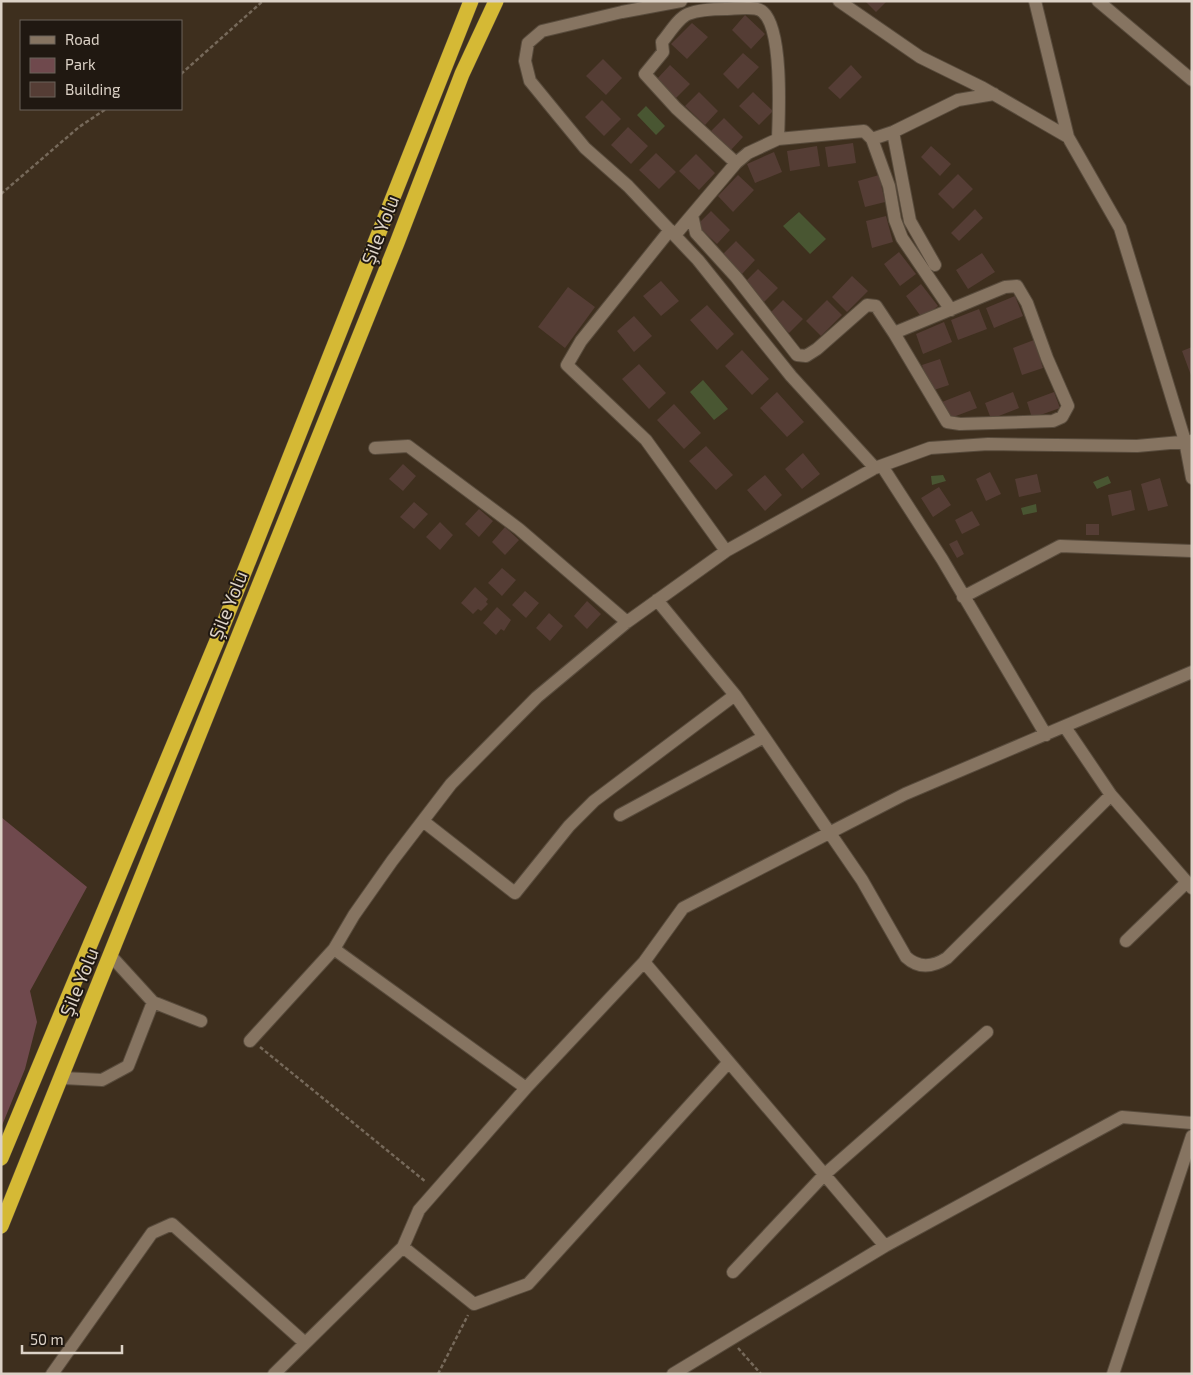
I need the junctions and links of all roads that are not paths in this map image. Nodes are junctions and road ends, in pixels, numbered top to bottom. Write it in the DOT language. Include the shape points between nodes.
graph roads {
  1 [pos="471,1"];
  2 [pos="496,1"];
  3 [pos="681,1"];
  4 [pos="839,1"];
  5 [pos="1035,1"];
  6 [pos="1098,1"];
  7 [pos="1192,80"];
  8 [pos="994,94"];
  9 [pos="893,132"];
  10 [pos="1068,137"];
  11 [pos="778,139"];
  12 [pos="872,139"];
  13 [pos="736,163"];
  14 [pos="692,216"];
  15 [pos="672,232"];
  16 [pos="935,265"];
  17 [pos="951,310"];
  18 [pos="894,333"];
  19 [pos="1189,441"];
  20 [pos="375,448"];
  21 [pos="878,467"];
  22 [pos="1192,478"];
  23 [pos="726,551"];
  24 [pos="1192,551"];
  25 [pos="963,597"];
  26 [pos="657,600"];
  27 [pos="627,622"];
  28 [pos="1192,672"];
  29 [pos="735,696"];
  30 [pos="1064,728"];
  31 [pos="1046,735"];
  32 [pos="764,737"];
  33 [pos="1111,795"];
  34 [pos="620,815"];
  35 [pos="423,821"];
  36 [pos="830,832"];
  37 [pos="1189,885"];
  38 [pos="1126,941"];
  39 [pos="334,950"];
  40 [pos="111,956"];
  41 [pos="644,962"];
  42 [pos="153,1002"];
  43 [pos="201,1021"];
  44 [pos="987,1032"];
  45 [pos="250,1042"];
  46 [pos="728,1063"];
  47 [pos="62,1078"];
  48 [pos="526,1088"];
  49 [pos="1192,1123"];
  50 [pos="1192,1136"];
  51 [pos="1,1158"];
  52 [pos="824,1175"];
  53 [pos="1,1226"];
  54 [pos="885,1246"];
  55 [pos="404,1247"];
  56 [pos="733,1272"];
  57 [pos="305,1343"];
  58 [pos="52,1374"];
  59 [pos="274,1374"];
  60 [pos="673,1374"];
  61 [pos="1113,1374"];
  1 -- 51 [label="highway, Şile Yolu" via="213,652"];
  2 -- 40 [label="highway, Şile Yolu" via="462,74"];
  3 -- 15 [label="street" via="542,31 528,43 525,62 530,81 585,148 628,186"];
  4 -- 8 [label="street" via="920,57"];
  5 -- 10 [label="street"];
  6 -- 7 [label="street"];
  8 -- 9 [label="street" via="958,100"];
  8 -- 10 [label="street"];
  9 -- 12 [label="street"];
  9 -- 16 [label="street" via="910,221"];
  10 -- 19 [label="street" via="1120,228"];
  11 -- 12 [label="street" via="864,131"];
  11 -- 13 [label="street" via="748,153"];
  11 -- 13 [label="street" via="777,54 770,24 763,12 723,9 687,14 662,42 663,52 645,74 676,108"];
  12 -- 17 [label="street" via="889,186 902,238"];
  13 -- 14 [label="street"];
  14 -- 15 [label="street"];
  14 -- 18 [label="street" via="696,233 736,277 797,355 806,356 817,349 867,305 876,306"];
  15 -- 21 [label="street" via="791,376"];
  15 -- 23 [label="street" via="581,342 568,365 646,440"];
  17 -- 18 [label="street"];
  17 -- 18 [label="street" via="1005,287 1017,286 1027,303 1046,358 1068,406 1062,418 1035,423 947,422"];
  19 -- 21 [label="street" via="1137,446 988,444 930,448"];
  19 -- 22 [label="street"];
  20 -- 27 [label="street" via="408,446 518,529"];
  21 -- 23 [label="street"];
  21 -- 25 [label="street" via="942,559"];
  23 -- 26 [label="street"];
  24 -- 25 [label="street" via="1060,546"];
  25 -- 31 [label="street"];
  26 -- 27 [label="street"];
  26 -- 29 [label="street"];
  27 -- 35 [label="street" via="538,697 451,784"];
  28 -- 30 [label="street"];
  29 -- 32 [label="street"];
  29 -- 35 [label="street" via="594,801 569,826 515,893"];
  30 -- 31 [label="street"];
  30 -- 33 [label="street"];
  31 -- 36 [label="street" via="905,794"];
  32 -- 34 [label="street"];
  32 -- 36 [label="street"];
  33 -- 36 [label="street" via="947,958 933,965 918,965 906,958 862,880"];
  33 -- 37 [label="street"];
  35 -- 39 [label="street" via="354,915"];
  36 -- 41 [label="street" via="684,908"];
  37 -- 38 [label="street"];
  39 -- 45 [label="street"];
  39 -- 48 [label="street"];
  40 -- 42 [label="street"];
  40 -- 47 [label="highway, Şile Yolu"];
  41 -- 46 [label="street"];
  41 -- 48 [label="street"];
  42 -- 43 [label="street"];
  42 -- 47 [label="street" via="128,1066 102,1080"];
  44 -- 52 [label="street"];
  46 -- 52 [label="street"];
  46 -- 55 [label="street" via="528,1284 474,1304"];
  47 -- 53 [label="highway, Şile Yolu"];
  48 -- 55 [label="street" via="419,1210"];
  49 -- 54 [label="street" via="1122,1117"];
  50 -- 61 [label="street"];
  52 -- 54 [label="street"];
  52 -- 56 [label="street"];
  54 -- 60 [label="street"];
  55 -- 57 [label="street"];
  57 -- 58 [label="street" via="172,1224 152,1233"];
  57 -- 59 [label="street"];
}
